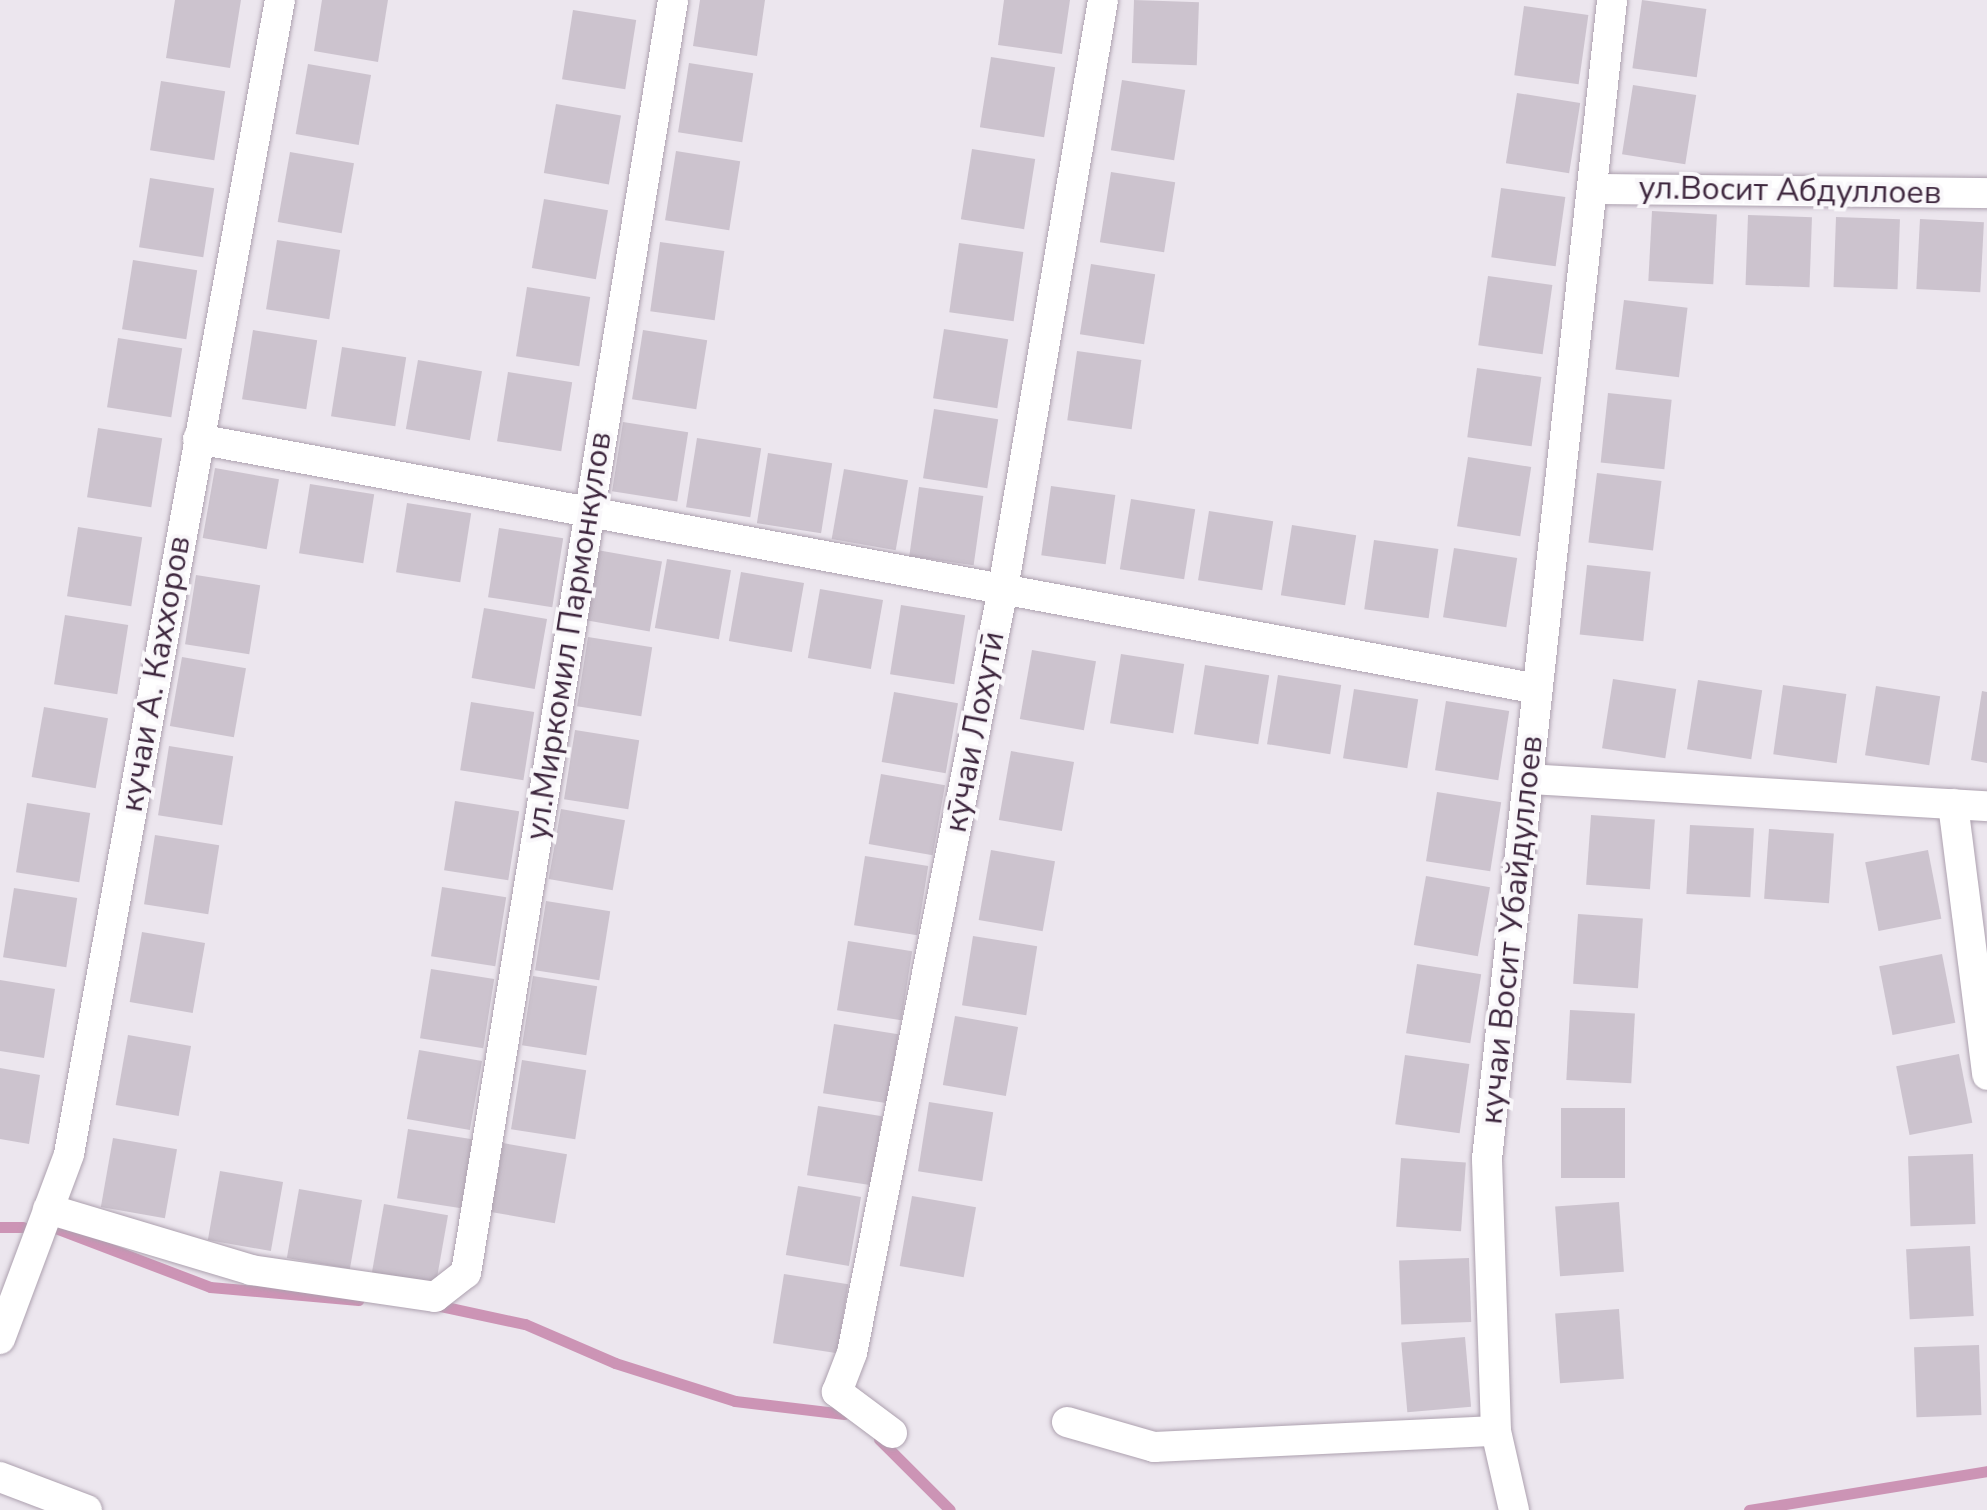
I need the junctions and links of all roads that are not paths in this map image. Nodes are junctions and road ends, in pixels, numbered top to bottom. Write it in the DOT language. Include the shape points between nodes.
graph roads {
  1 [pos="280,0"];
  2 [pos="672,0"];
  3 [pos="1104,0"];
  4 [pos="1612,0"];
  5 [pos="1592,189"];
  6 [pos="1987,193"];
  7 [pos="198,440"];
  8 [pos="589,514"];
  9 [pos="1003,589"];
  10 [pos="1538,689"];
  11 [pos="1528,780"];
  12 [pos="1953,804"];
  13 [pos="1987,806"];
  14 [pos="1987,1075"];
  15 [pos="48,1209"];
  16 [pos="0,1339"];
  17 [pos="1067,1422"];
  18 [pos="1496,1431"];
  19 [pos="892,1432"];
  20 [pos="0,1477"];
  21 [pos="87,1510"];
  22 [pos="1514,1510"];
  1 -- 7 [label="street, кучаи А. Каххоров"];
  2 -- 8 [label="street, ул.Миркомил Пармонкулов"];
  3 -- 9 [label="street, кӯчаи Лохутӣ"];
  4 -- 5 [label="street, кучаи Восит Убайдуллоев"];
  5 -- 6 [label="street, ул.Восит Абдуллоев"];
  5 -- 10 [label="street, кучаи Восит Убайдуллоев"];
  7 -- 8 [label="street"];
  7 -- 15 [label="street, кучаи А. Каххоров" via="69,1154"];
  8 -- 9 [label="street"];
  8 -- 15 [label="street, ул.Миркомил Пармонкулов" via="466,1273 435,1297 251,1270"];
  9 -- 10 [label="street"];
  9 -- 19 [label="street, кӯчаи Лохутӣ" via="852,1354 837,1392"];
  10 -- 11 [label="street, кучаи Восит Убайдуллоев"];
  11 -- 12 [label="street"];
  11 -- 18 [label="street, кучаи Восит Убайдуллоев" via="1487,1159"];
  12 -- 13 [label="street"];
  12 -- 14 [label="street"];
  15 -- 16 [label="street, кучаи А. Каххоров"];
  17 -- 18 [label="street" via="1154,1447"];
  18 -- 22 [label="street, кучаи Восит Убайдуллоев"];
  20 -- 21 [label="street"];
}
